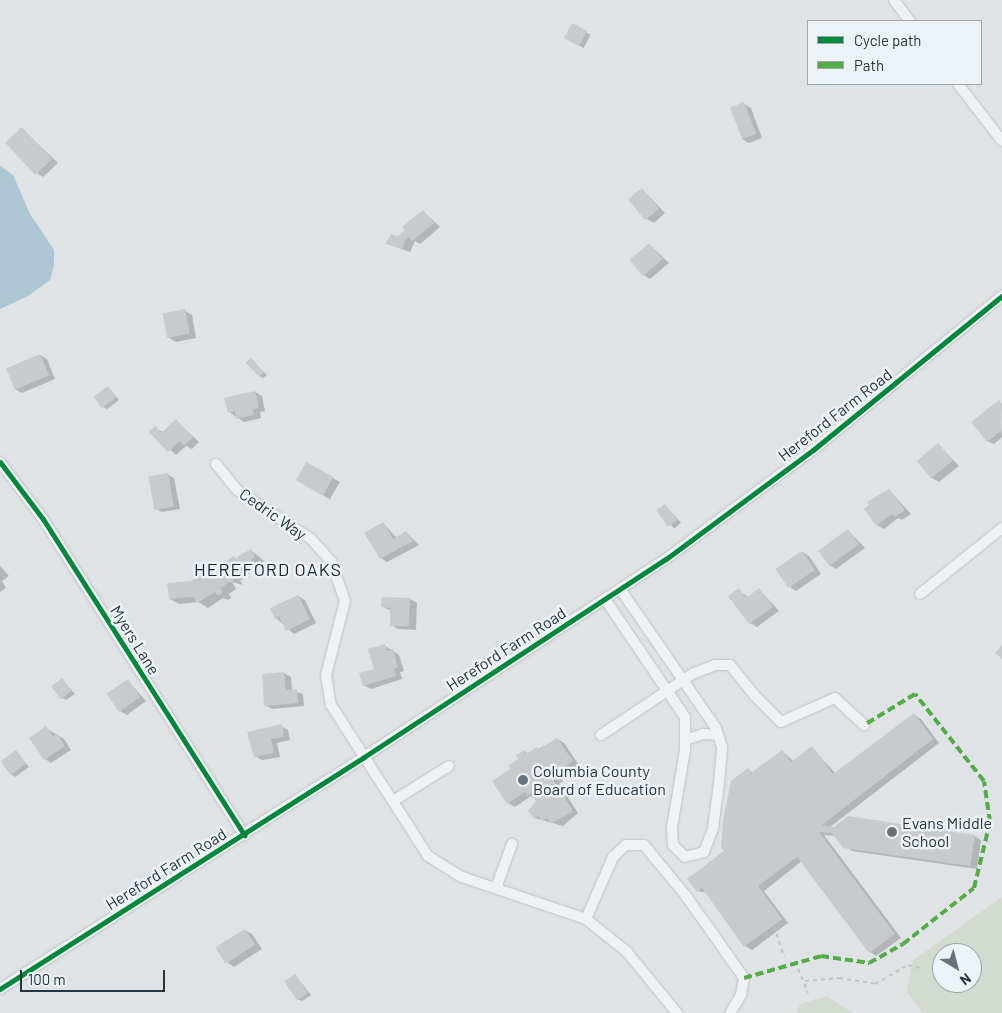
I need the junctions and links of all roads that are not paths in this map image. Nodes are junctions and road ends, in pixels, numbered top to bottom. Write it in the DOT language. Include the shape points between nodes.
graph roads {
  1 [pos="894,0"];
  2 [pos="909,20"];
  3 [pos="959,85"];
  4 [pos="1002,141"];
  5 [pos="1002,296"];
  6 [pos="0,462"];
  7 [pos="216,464"];
  8 [pos="1002,528"];
  9 [pos="620,590"];
  10 [pos="920,594"];
  11 [pos="605,599"];
  12 [pos="681,680"];
  13 [pos="667,692"];
  14 [pos="864,725"];
  15 [pos="601,735"];
  16 [pos="718,735"];
  17 [pos="685,740"];
  18 [pos="364,757"];
  19 [pos="449,766"];
  20 [pos="393,801"];
  21 [pos="244,835"];
  22 [pos="512,844"];
  23 [pos="496,888"];
  24 [pos="586,919"];
  25 [pos="0,989"];
  26 [pos="677,1013"];
  27 [pos="730,1013"];
  1 -- 2 [label="street"];
  3 -- 4 [label="street"];
  5 -- 9 [label="street, Hereford Farm Road" via="813,450"];
  6 -- 21 [label="street, Myers Lane" via="43,519"];
  7 -- 18 [label="street, Cedric Way" via="238,490 311,540 331,561 345,602 330,658 327,690 337,718"];
  8 -- 10 [label="street"];
  9 -- 11 [label="street, Hereford Farm Road"];
  9 -- 12 [label="street"];
  11 -- 13 [label="street"];
  11 -- 18 [label="street, Hereford Farm Road"];
  12 -- 13 [label="street"];
  12 -- 14 [label="street" via="715,665 730,665 781,722 835,698"];
  12 -- 16 [label="street"];
  13 -- 15 [label="street"];
  13 -- 17 [label="street" via="685,716"];
  16 -- 17 [label="street" via="704,734"];
  16 -- 17 [label="street" via="722,747 713,828 704,852 685,858 673,845 672,828"];
  18 -- 20 [label="street, Cedric Way"];
  18 -- 21 [label="street, Hereford Farm Road"];
  19 -- 20 [label="street"];
  20 -- 23 [label="street, Cedric Way" via="428,856 462,877"];
  21 -- 25 [label="street, Hereford Farm Road"];
  22 -- 23 [label="street"];
  23 -- 24 [label="street, Cedric Way"];
  24 -- 26 [label="street, Cedric Way" via="627,952"];
  24 -- 27 [label="street" via="613,857 626,845 644,845 686,896 744,978 741,995"];
}
